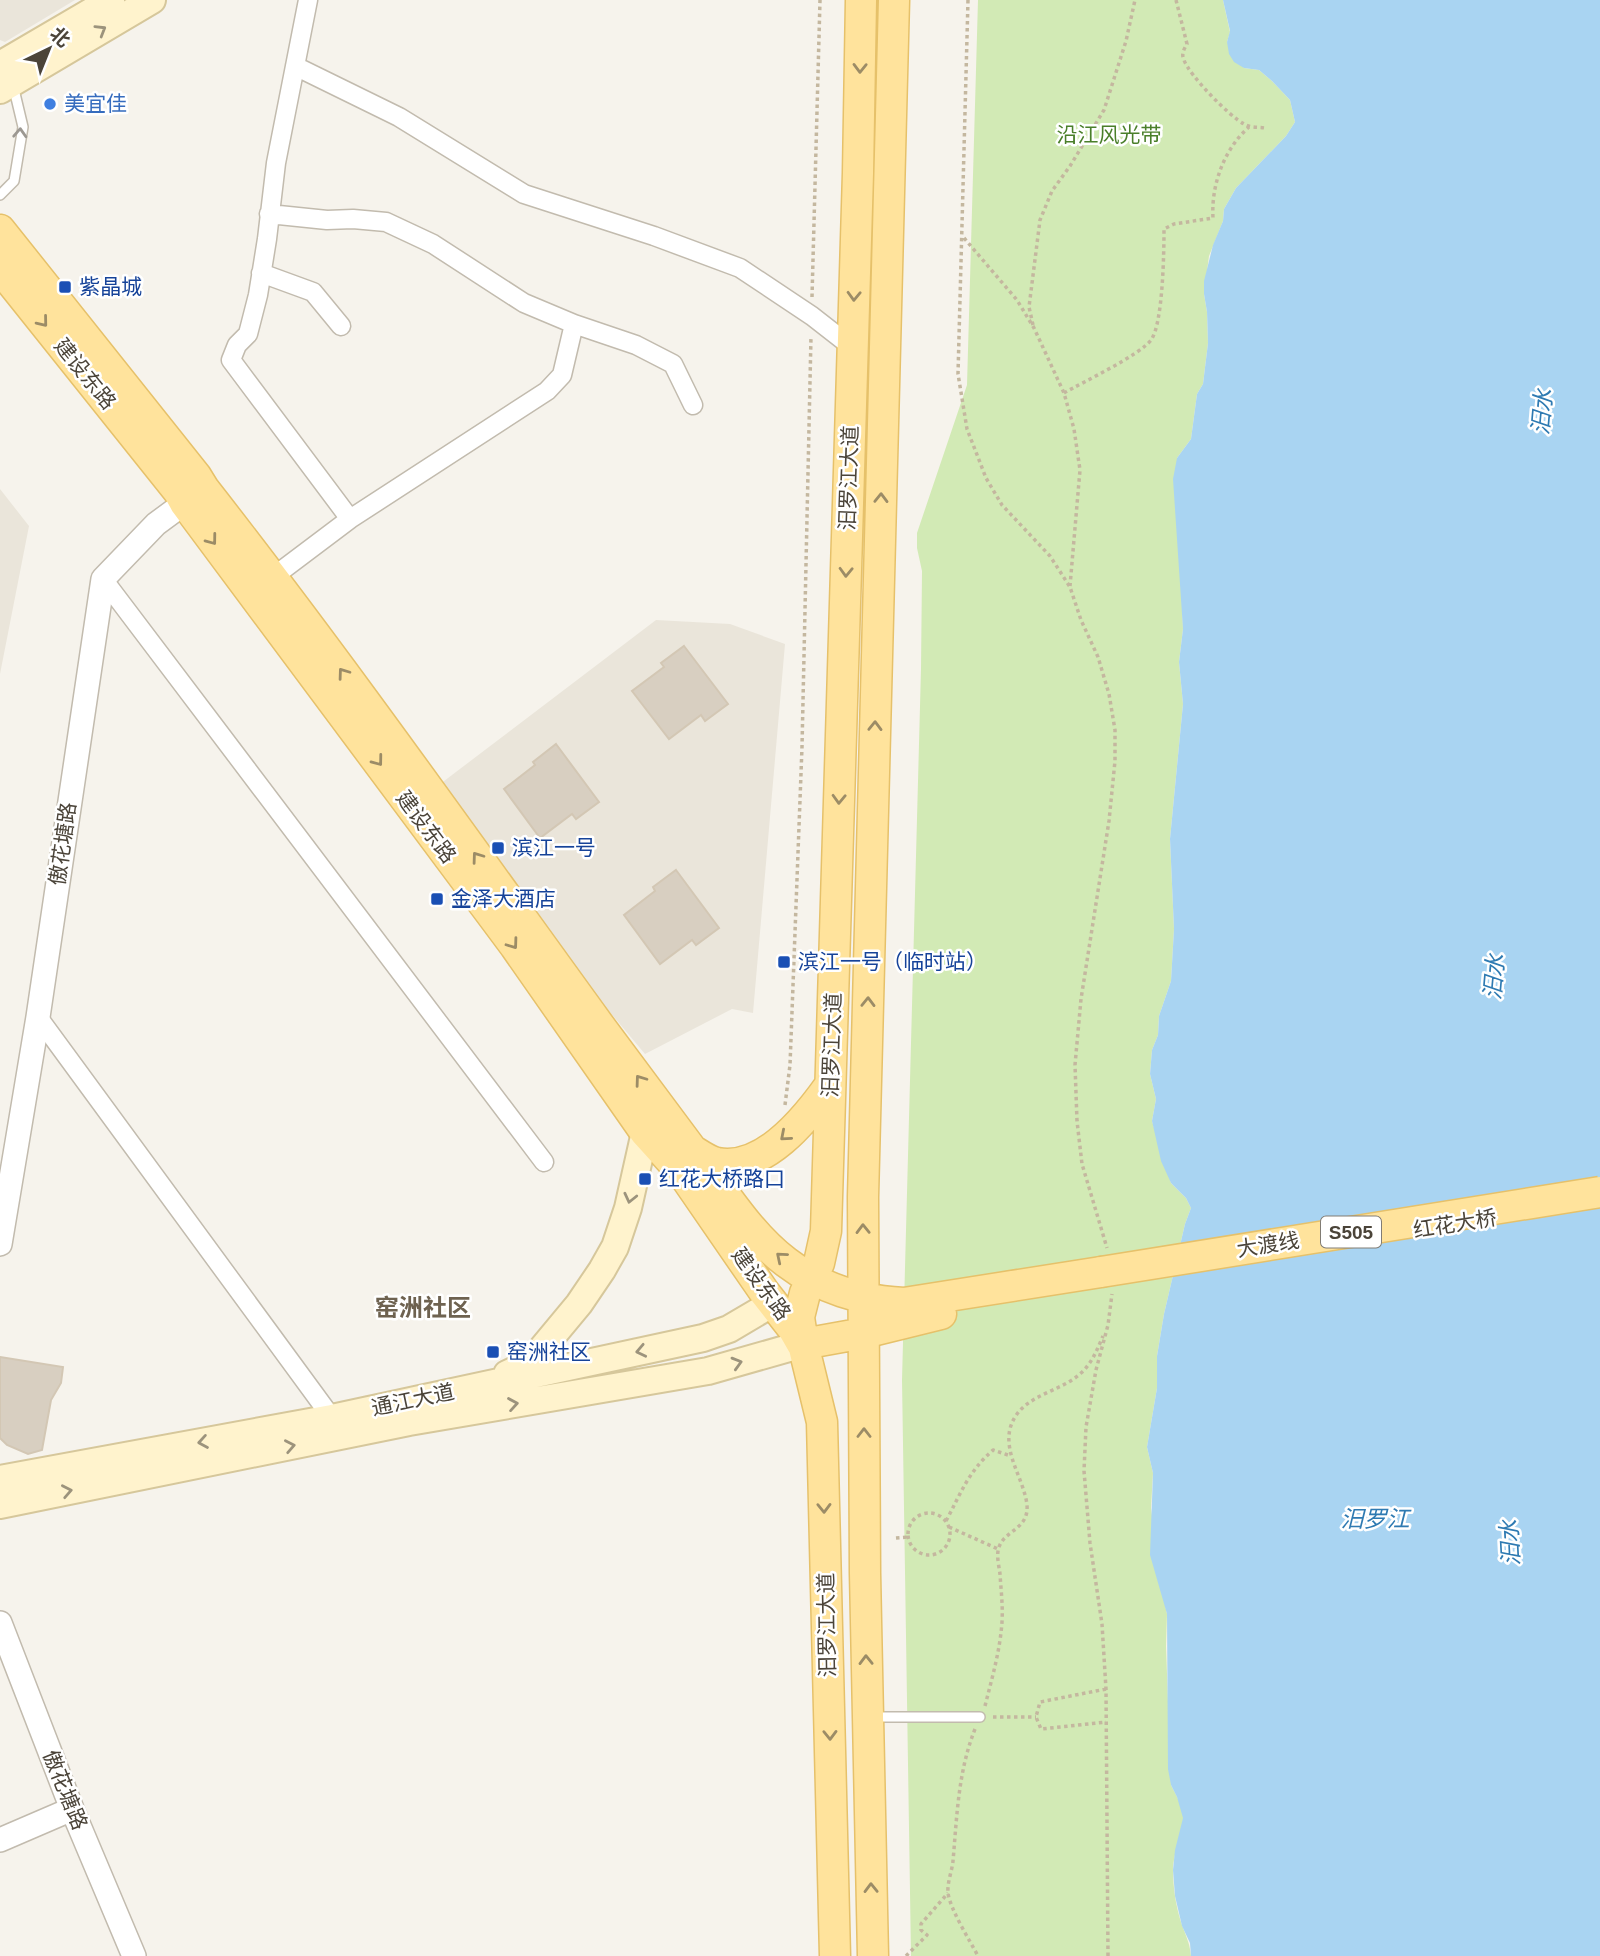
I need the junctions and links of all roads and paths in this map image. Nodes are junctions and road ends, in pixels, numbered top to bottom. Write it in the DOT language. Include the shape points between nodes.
graph roads {
  1 [pos="111,0"];
  2 [pos="152,0"];
  3 [pos="308,0"];
  4 [pos="820,0"];
  5 [pos="861,0"];
  6 [pos="894,0"];
  7 [pos="968,0"];
  8 [pos="1135,0"];
  9 [pos="1176,0"];
  10 [pos="295,66"];
  11 [pos="2,74"];
  12 [pos="1249,127"];
  13 [pos="1265,128"];
  14 [pos="0,195"];
  15 [pos="269,214"];
  16 [pos="0,230"];
  17 [pos="963,236"];
  18 [pos="0,268"];
  19 [pos="261,273"];
  20 [pos="812,316"];
  21 [pos="574,324"];
  22 [pos="341,326"];
  23 [pos="1034,328"];
  24 [pos="853,348"];
  25 [pos="1064,393"];
  26 [pos="693,405"];
  27 [pos="191,490"];
  28 [pos="350,519"];
  29 [pos="273,577"];
  30 [pos="103,579"];
  31 [pos="1070,587"];
  32 [pos="38,1017"];
  33 [pos="830,1086"];
  34 [pos="785,1105"];
  35 [pos="645,1132"];
  36 [pos="692,1150"];
  37 [pos="0,1158"];
  38 [pos="544,1162"];
  39 [pos="1600,1192"];
  40 [pos="1600,1202"];
  41 [pos="0,1244"];
  42 [pos="1106,1275"];
  43 [pos="812,1280"];
  44 [pos="864,1298"];
  45 [pos="773,1303"];
  46 [pos="1108,1325"];
  47 [pos="864,1333"];
  48 [pos="803,1344"];
  49 [pos="488,1384"];
  50 [pos="334,1427"];
  51 [pos="1011,1456"];
  52 [pos="0,1479"];
  53 [pos="0,1505"];
  54 [pos="946,1521"];
  55 [pos="949,1527"];
  56 [pos="908,1537"];
  57 [pos="896,1538"];
  58 [pos="998,1549"];
  59 [pos="0,1623"];
  60 [pos="0,1660"];
  61 [pos="1106,1689"];
  62 [pos="867,1717"];
  63 [pos="980,1717"];
  64 [pos="1036,1717"];
  65 [pos="1107,1722"];
  66 [pos="67,1811"];
  67 [pos="0,1840"];
  68 [pos="948,1893"];
  69 [pos="121,1956"];
  70 [pos="134,1956"];
  71 [pos="835,1956"];
  72 [pos="873,1956"];
  73 [pos="906,1956"];
  74 [pos="978,1956"];
  75 [pos="1108,1956"];
  1 -- 11 [label="main road"];
  11 -- 2 [label="main road, one-way"];
  3 -- 10 [label="street"];
  4 -- 20 [label="path"];
  5 -- 24 [label="main road, 汨罗江大道, one-way"];
  44 -- 6 [label="main road, 汨罗江大道, one-way"];
  7 -- 17 [label="path"];
  8 -- 23 [label="path" via="1104,110 1052,191 1040,220 1029,307"];
  9 -- 12 [label="path" via="1187,44 1182,58 1228,112"];
  10 -- 15 [label="street"];
  10 -- 20 [label="street" via="398,117 524,194 740,268"];
  14 -- 11 [label="lane, one-way" via="14,181 23,128"];
  12 -- 13 [label="path"];
  12 -- 25 [label="path" via="1225,158 1216,184 1213,218 1164,229 1158,320 1152,339"];
  15 -- 19 [label="street"];
  15 -- 21 [label="street" via="386,222 433,244 524,303"];
  16 -- 27 [label="main road, 建设东路"];
  17 -- 23 [label="path" via="1017,300"];
  17 -- 31 [label="path" via="958,374 967,429 1002,505 1050,556"];
  18 -- 27 [label="main road, 建设东路, one-way"];
  19 -- 22 [label="street" via="313,292"];
  19 -- 28 [label="street" via="248,334 231,360"];
  20 -- 24 [label="street"];
  20 -- 34 [label="path" via="802,747"];
  21 -- 26 [label="street" via="636,345 673,364"];
  21 -- 28 [label="street" via="562,375 547,391"];
  23 -- 25 [label="path"];
  24 -- 33 [label="main road, 汨罗江大道, one-way"];
  25 -- 31 [label="path" via="1080,470"];
  27 -- 29 [label="main road, 建设东路"];
  27 -- 30 [label="street"];
  27 -- 35 [label="main road, 建设东路, one-way"];
  27 -- 37 [label="street" via="148,514 105,554 90,575"];
  28 -- 29 [label="street"];
  36 -- 29 [label="main road, 建设东路, one-way"];
  30 -- 32 [label="street, 傲花塘路"];
  30 -- 38 [label="street"];
  31 -- 42 [label="path" via="1098,657 1115,730 1109,821 1075,1065 1082,1164 1101,1226"];
  32 -- 41 [label="street, 傲花塘路"];
  32 -- 50 [label="street"];
  33 -- 36 [label="main road, one-way" via="809,1115 751,1160 714,1163"];
  33 -- 43 [label="main road, 汨罗江大道" via="826,1231"];
  35 -- 45 [label="main road, 建设东路" via="683,1174"];
  35 -- 49 [label="main road, one-way" via="628,1208 602,1270 530,1363"];
  43 -- 36 [label="main road, 建设东路, one-way" via="760,1238"];
  39 -- 42 [label="main road, 大渡线 / S505, bridge"];
  40 -- 42 [label="main road, 红花大桥 / S505"];
  42 -- 44 [label="main road, S505" via="904,1303"];
  42 -- 46 [label="path"];
  42 -- 47 [label="main road, S505"];
  43 -- 44 [label="main road, 建设东路"];
  43 -- 45 [label="main road, 通江大道" via="792,1287"];
  43 -- 48 [label="main road, 汨罗江大道" via="800,1308"];
  44 -- 47 [label="main road, 汨罗江大道"];
  45 -- 48 [label="main road, 建设东路"];
  45 -- 49 [label="main road, 通江大道, one-way" via="729,1329 703,1338"];
  46 -- 51 [label="path" via="1092,1360 1079,1375 1026,1405 1014,1418 1009,1434"];
  46 -- 61 [label="path" via="1086,1427 1084,1471"];
  47 -- 48 [label="main road, 建设东路 / S505"];
  62 -- 47 [label="main road, 汨罗江大道, one-way"];
  50 -- 48 [label="main road, 通江大道, one-way" via="409,1422 708,1371"];
  48 -- 71 [label="main road, 汨罗江大道, one-way" via="822,1422"];
  49 -- 50 [label="main road, 通江大道"];
  50 -- 52 [label="main road, 通江大道, one-way"];
  53 -- 50 [label="main road, 通江大道, one-way"];
  51 -- 54 [label="path" via="993,1450 969,1476"];
  51 -- 58 [label="path" via="1027,1506 1026,1517"];
  54 -- 55 [label="path"];
  54 -- 56 [label="path" via="934,1513 920,1514 910,1524"];
  55 -- 56 [label="path" via="948,1541 933,1554 914,1549"];
  55 -- 58 [label="path"];
  56 -- 57 [label="path"];
  58 -- 63 [label="path" via="1003,1601 999,1656"];
  59 -- 66 [label="street, 傲花塘路"];
  60 -- 66 [label="street"];
  61 -- 64 [label="path" via="1040,1702"];
  61 -- 65 [label="path"];
  62 -- 63 [label="lane"];
  72 -- 62 [label="main road, 汨罗江大道, one-way"];
  63 -- 64 [label="path"];
  63 -- 68 [label="path" via="962,1771"];
  64 -- 65 [label="path" via="1041,1730"];
  65 -- 75 [label="path"];
  66 -- 67 [label="street"];
  66 -- 69 [label="street"];
  66 -- 70 [label="street, 傲花塘路"];
  68 -- 73 [label="path" via="921,1924 927,1935"];
  68 -- 74 [label="path"];
}
